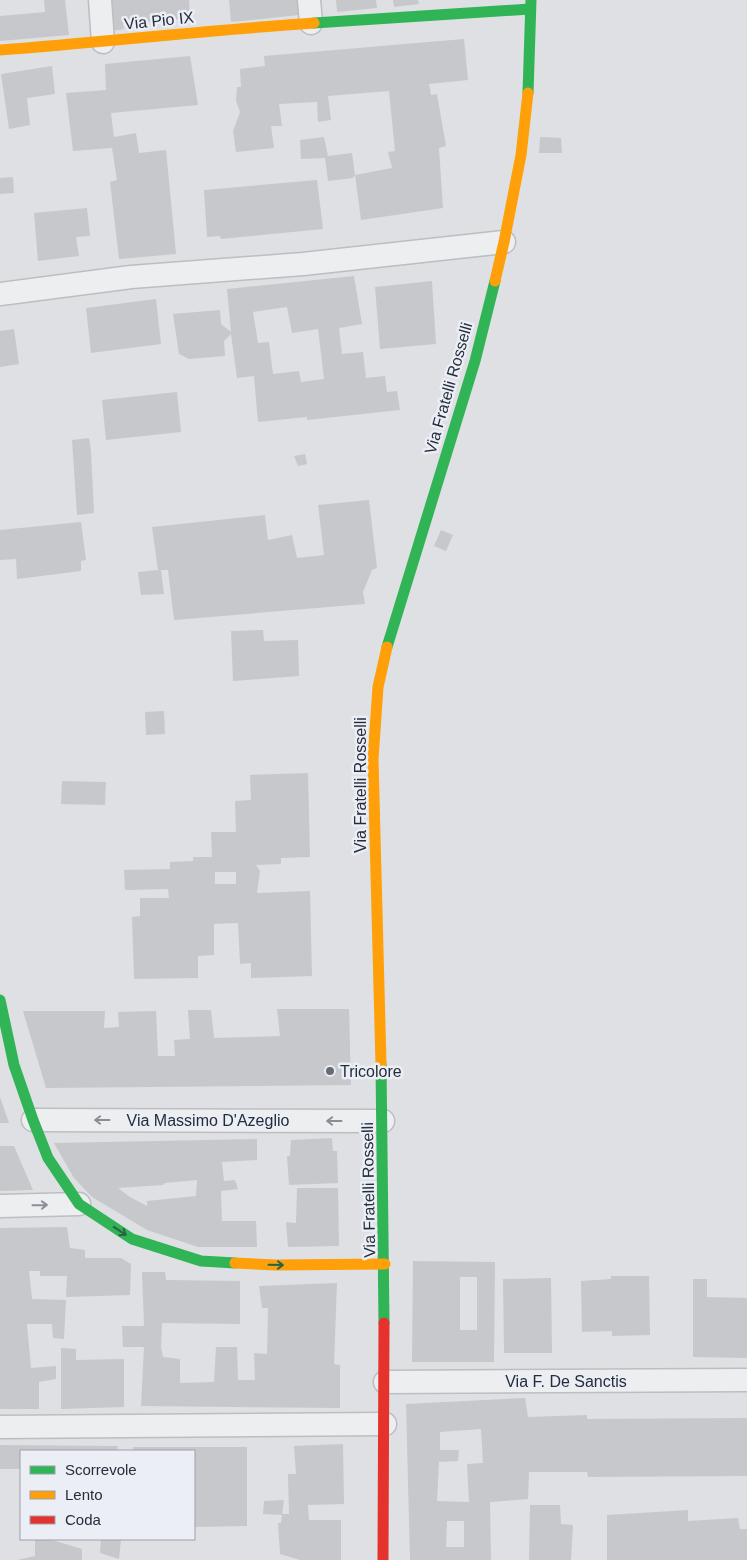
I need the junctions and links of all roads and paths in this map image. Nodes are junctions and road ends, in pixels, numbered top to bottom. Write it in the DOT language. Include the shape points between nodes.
graph roads {
  1 [pos="100,0"];
  2 [pos="310,0"];
  3 [pos="530,5"];
  4 [pos="311,22"];
  5 [pos="103,42"];
  6 [pos="0,50"];
  7 [pos="504,242"];
  8 [pos="0,294"];
  9 [pos="0,1000"];
  10 [pos="33,1120"];
  11 [pos="383,1121"];
  12 [pos="79,1204"];
  13 [pos="0,1206"];
  14 [pos="385,1264"];
  15 [pos="747,1380"];
  16 [pos="385,1382"];
  17 [pos="385,1424"];
  18 [pos="0,1427"];
  19 [pos="384,1560"];
  1 -- 5 [label="street"];
  2 -- 4 [label="street"];
  3 -- 4 [label="main road, Via Pio IX"];
  3 -- 7 [label="main road, Via Fratelli Rosselli" via="529,83 521,155"];
  4 -- 5 [label="main road, Via Pio IX"];
  5 -- 6 [label="main road, Via Pio IX"];
  7 -- 8 [label="street" via="304,264 131,277"];
  7 -- 11 [label="main road, Via Fratelli Rosselli" via="475,361 388,640 378,687 373,759"];
  9 -- 10 [label="main road" via="14,1065"];
  11 -- 10 [label="street, Via Massimo D'Azeglio, one-way"];
  10 -- 12 [label="main road" via="48,1158"];
  11 -- 14 [label="main road, Via Fratelli Rosselli"];
  13 -- 12 [label="street, one-way"];
  12 -- 14 [label="main road, one-way" via="132,1239 201,1261 276,1265"];
  14 -- 16 [label="main road, Via Fratelli Rosselli"];
  15 -- 16 [label="street, Via F. De Sanctis"];
  16 -- 17 [label="main road, Via Fratelli Rosselli"];
  17 -- 18 [label="street"];
  17 -- 19 [label="main road, Via Fratelli Rosselli"];
}
